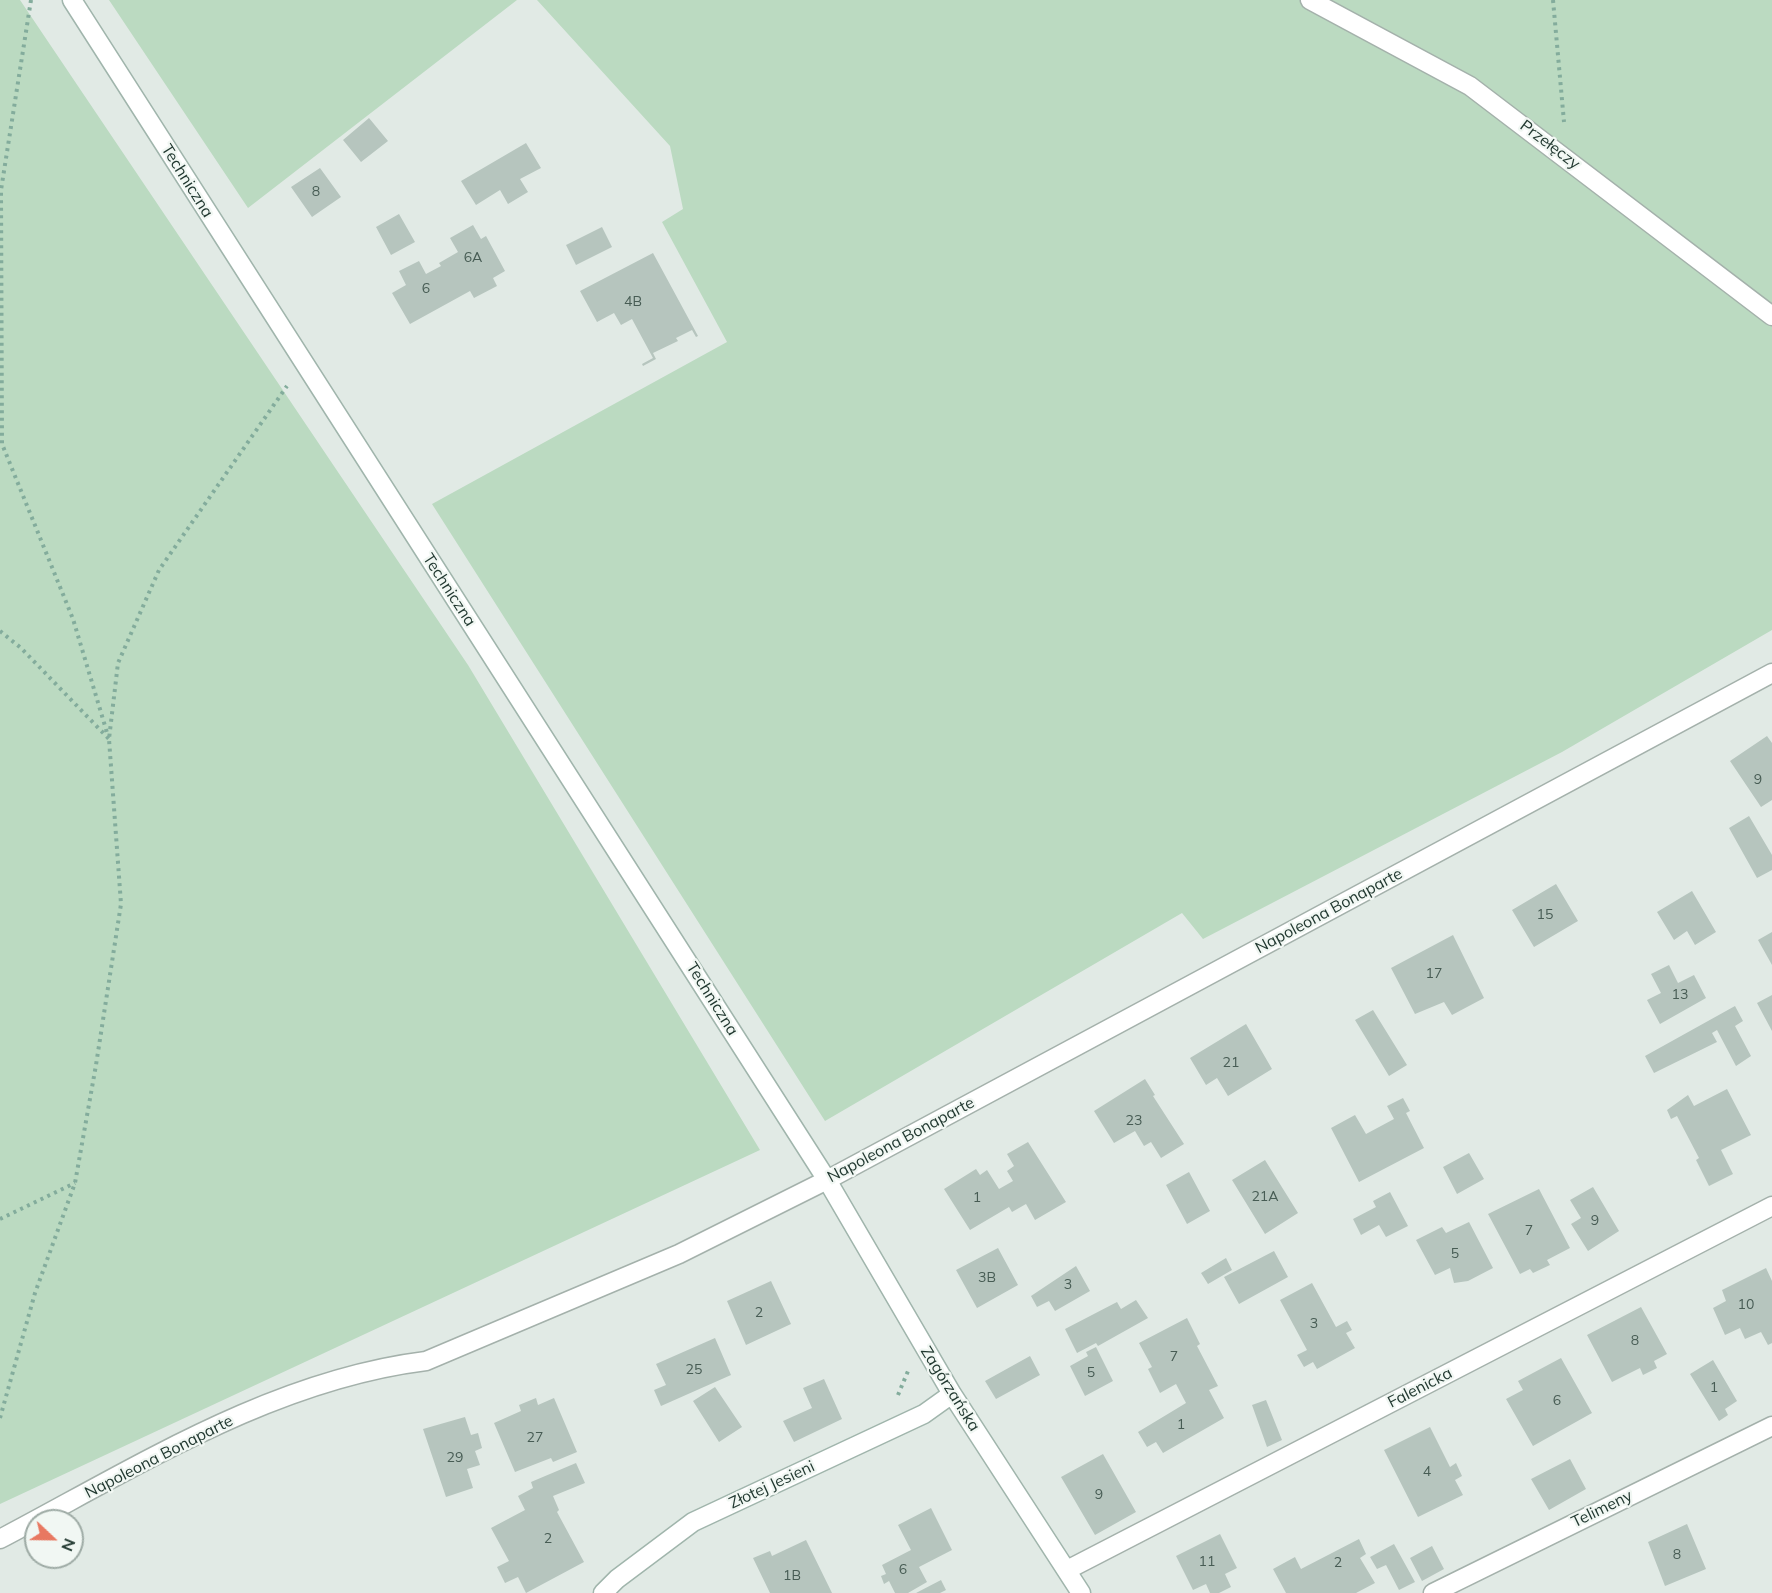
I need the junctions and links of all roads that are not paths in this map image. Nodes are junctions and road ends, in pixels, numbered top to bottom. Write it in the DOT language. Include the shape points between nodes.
graph roads {
  1 [pos="72,0"];
  2 [pos="1311,0"];
  3 [pos="1772,316"];
  4 [pos="1772,674"];
  5 [pos="827,1180"];
  6 [pos="1772,1206"];
  7 [pos="952,1394"];
  8 [pos="1772,1426"];
  9 [pos="0,1539"];
  10 [pos="1067,1570"];
  11 [pos="603,1593"];
  12 [pos="1081,1593"];
  13 [pos="1432,1593"];
  1 -- 5 [label="street, Techniczna"];
  2 -- 3 [label="street, Przełęczy" via="1470,86"];
  4 -- 5 [label="street, Napoleona Bonaparte"];
  5 -- 7 [label="street, Zagórzańska"];
  5 -- 9 [label="street, Napoleona Bonaparte" via="679,1254 426,1361 383,1366 331,1381 219,1423"];
  6 -- 10 [label="street, Falenicka"];
  7 -- 10 [label="street, Zagórzańska"];
  7 -- 11 [label="street, Złotej Jesieni" via="924,1414 693,1522"];
  8 -- 13 [label="street, Telimeny"];
  10 -- 12 [label="street, Zagórzańska"];
}
